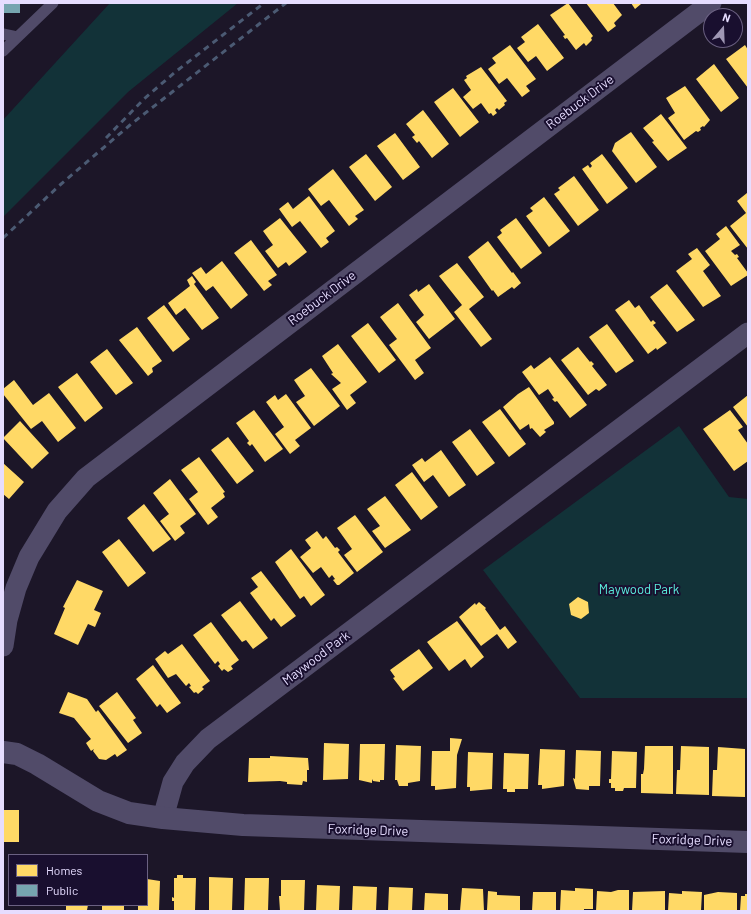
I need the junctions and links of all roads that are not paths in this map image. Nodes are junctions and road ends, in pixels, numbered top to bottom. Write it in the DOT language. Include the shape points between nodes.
graph roads {
  1 [pos="53,3"];
  2 [pos="711,3"];
  3 [pos="3,34"];
  4 [pos="17,37"];
  5 [pos="3,51"];
  6 [pos="748,333"];
  7 [pos="3,646"];
  8 [pos="3,752"];
  9 [pos="163,818"];
  10 [pos="748,842"];
  1 -- 4 [label="lane"];
  2 -- 7 [label="street, Roebuck Drive" via="109,458 86,478 57,511 29,557 11,607"];
  3 -- 4 [label="lane"];
  4 -- 5 [label="lane"];
  6 -- 9 [label="street, Maywood Park" via="208,739 185,763 173,782"];
  8 -- 9 [label="street, Foxridge Drive" via="17,754 37,764 98,801 129,813"];
  9 -- 10 [label="street, Foxridge Drive" via="243,825"];
}
